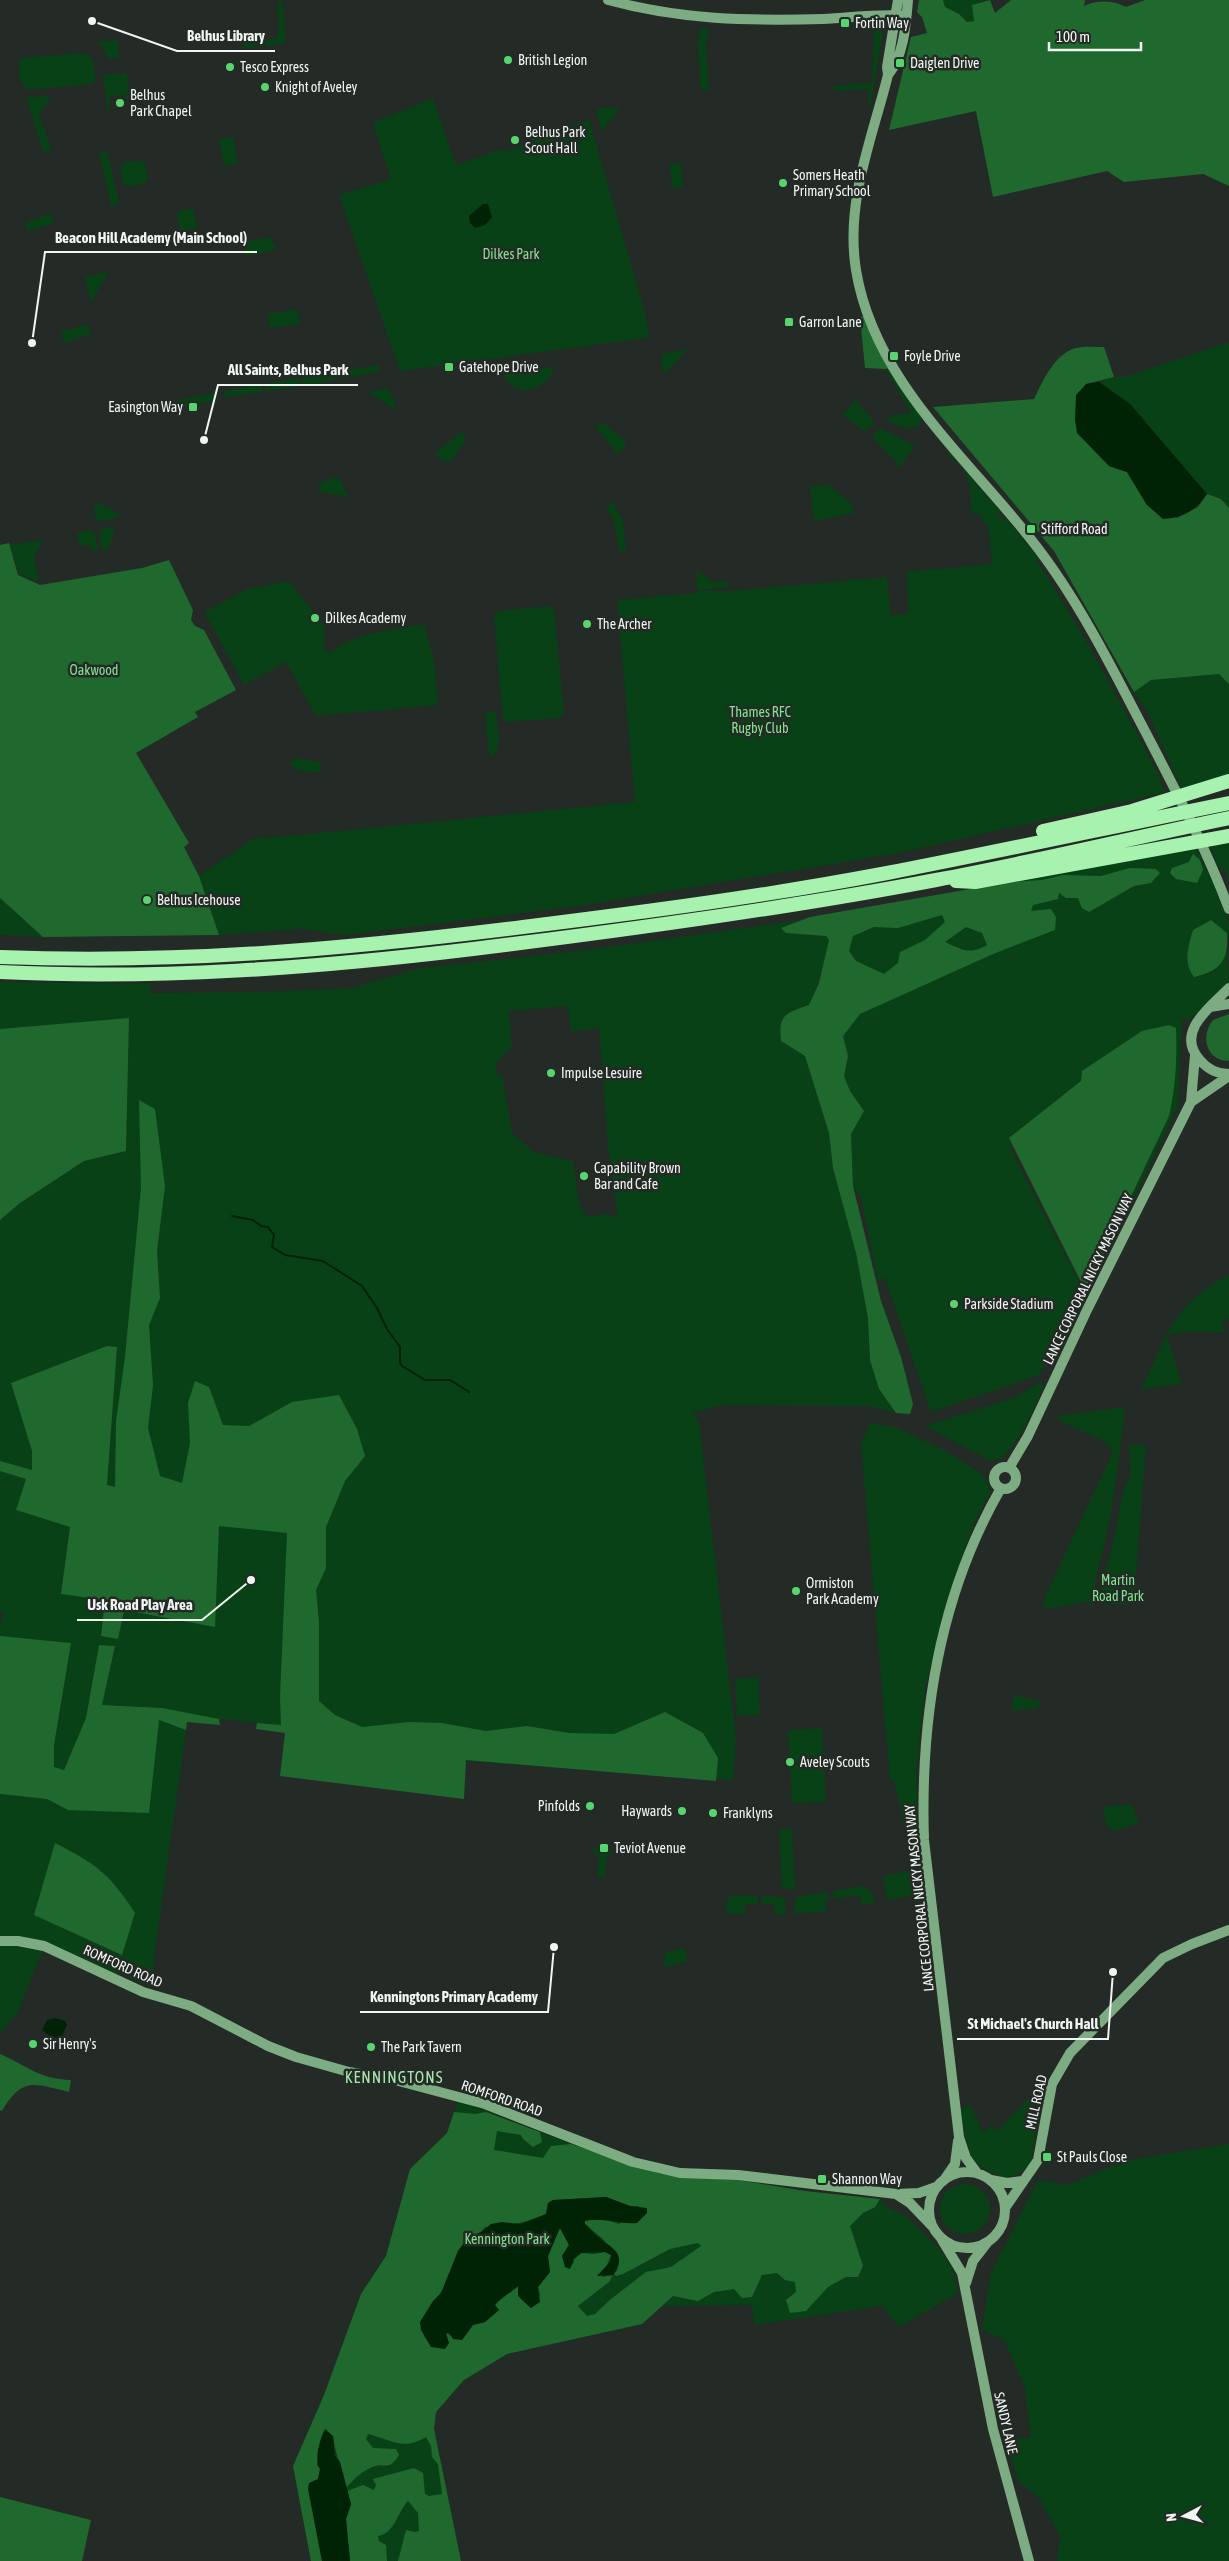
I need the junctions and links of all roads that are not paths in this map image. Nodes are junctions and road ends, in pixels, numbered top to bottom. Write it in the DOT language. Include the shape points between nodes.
graph roads {
  1 [pos="608,0"];
  2 [pos="898,0"];
  3 [pos="908,0"];
  4 [pos="896,15"];
  5 [pos="906,16"];
  6 [pos="888,75"];
  7 [pos="1229,781"];
  8 [pos="1229,787"];
  9 [pos="1229,804"];
  10 [pos="1229,818"];
  11 [pos="1097,830"];
  12 [pos="1229,832"];
  13 [pos="1229,836"];
  14 [pos="1026,861"];
  15 [pos="937,880"];
  16 [pos="695,904"];
  17 [pos="1229,910"];
  18 [pos="0,957"];
  19 [pos="0,972"];
  20 [pos="1229,988"];
  21 [pos="1229,1004"];
  22 [pos="1209,1008"];
  23 [pos="1195,1055"];
  24 [pos="1229,1075"];
  25 [pos="1191,1102"];
  26 [pos="1009,1468"];
  27 [pos="1001,1488"];
  28 [pos="1229,1930"];
  29 [pos="0,1941"];
  30 [pos="959,2137"];
  31 [pos="977,2173"];
  32 [pos="990,2180"];
  33 [pos="1022,2181"];
  34 [pos="940,2183"];
  35 [pos="896,2194"];
  36 [pos="1005,2208"];
  37 [pos="932,2226"];
  38 [pos="942,2240"];
  39 [pos="987,2243"];
  40 [pos="966,2289"];
  41 [pos="1029,2561"];
  1 -- 4 [label="main road" via="705,19 754,21"];
  2 -- 4 [label="main road"];
  3 -- 5 [label="main road"];
  4 -- 5 [label="main road"];
  4 -- 6 [label="main road"];
  5 -- 6 [label="main road" via="905,32"];
  6 -- 17 [label="main road" via="863,162 855,210 856,270 872,327 885,357 903,385 1015,519 1075,603 1169,778 1209,859"];
  7 -- 16 [label="highway" via="1096,819 945,854"];
  8 -- 11 [label="highway"];
  9 -- 11 [label="highway"];
  10 -- 14 [label="highway"];
  11 -- 16 [label="highway" via="879,875"];
  12 -- 14 [label="highway"];
  13 -- 15 [label="highway" via="976,882"];
  14 -- 15 [label="highway"];
  15 -- 19 [label="highway" via="614,931 333,964 155,974"];
  16 -- 18 [label="highway" via="475,933 279,953 156,959"];
  20 -- 22 [label="main road"];
  21 -- 22 [label="main road"];
  22 -- 23 [label="main road, LANCE CORPORAL NICKY MASON WAY" via="1194,1026"];
  23 -- 24 [label="main road" via="1205,1067"];
  23 -- 25 [label="main road, LANCE CORPORAL NICKY MASON WAY"];
  24 -- 25 [label="main road, LANCE CORPORAL NICKY MASON WAY"];
  25 -- 26 [label="main road, LANCE CORPORAL NICKY MASON WAY" via="1028,1436"];
  26 -- 27 [label="main road" via="1015,1482 1008,1488"];
  26 -- 27 [label="main road" via="1002,1467 994,1473 994,1480"];
  27 -- 30 [label="main road, LANCE CORPORAL NICKY MASON WAY" via="980,1525 966,1560 936,1668 924,1750 924,1840"];
  28 -- 33 [label="main road, MILL ROAD" via="1163,1958 1070,2053 1052,2084 1038,2160"];
  29 -- 35 [label="main road, ROMFORD ROAD" via="44,1946 143,1992 191,2006 296,2057 485,2104 606,2154 643,2165 680,2173 738,2175"];
  30 -- 31 [label="main road, LANCE CORPORAL NICKY MASON WAY" via="966,2158"];
  30 -- 34 [label="main road, LANCE CORPORAL NICKY MASON WAY" via="955,2164"];
  31 -- 32 [label="main road"];
  31 -- 34 [label="main road" via="959,2173"];
  32 -- 33 [label="main road"];
  32 -- 36 [label="main road" via="999,2190"];
  33 -- 36 [label="main road, MILL ROAD"];
  34 -- 35 [label="main road, ROMFORD ROAD" via="919,2193"];
  34 -- 37 [label="main road" via="929,2203"];
  35 -- 37 [label="main road" via="910,2203"];
  36 -- 39 [label="main road" via="1000,2230"];
  37 -- 38 [label="main road"];
  38 -- 39 [label="main road" via="965,2248"];
  38 -- 40 [label="main road, SANDY LANE" via="959,2265"];
  39 -- 40 [label="main road, SANDY LANE" via="973,2261"];
  40 -- 41 [label="main road, SANDY LANE" via="993,2429"];
}
